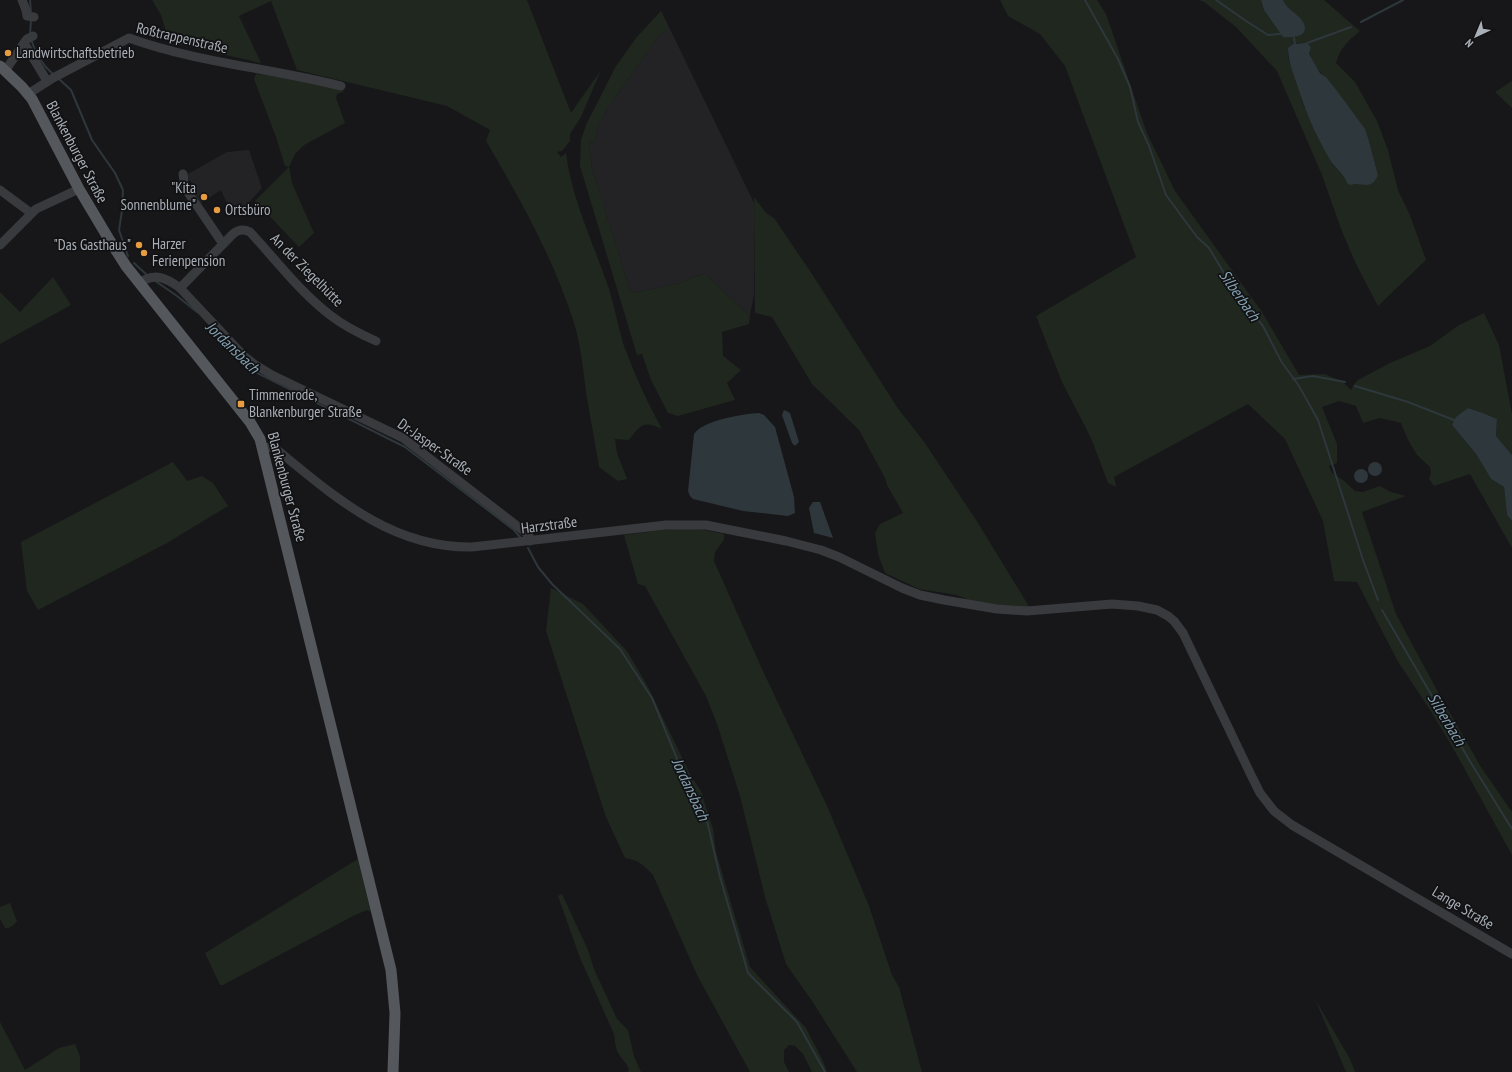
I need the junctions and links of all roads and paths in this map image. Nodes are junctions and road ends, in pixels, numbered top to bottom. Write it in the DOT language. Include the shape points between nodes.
graph roads {
  1 [pos="22,0"];
  2 [pos="30,17"];
  3 [pos="3,68"];
  4 [pos="53,78"];
  5 [pos="341,86"];
  6 [pos="28,94"];
  7 [pos="183,174"];
  8 [pos="79,189"];
  9 [pos="0,190"];
  10 [pos="32,213"];
  11 [pos="223,244"];
  12 [pos="0,245"];
  13 [pos="142,281"];
  14 [pos="180,288"];
  15 [pos="376,341"];
  16 [pos="263,448"];
  17 [pos="530,541"];
  18 [pos="1400,886"];
  19 [pos="1512,954"];
  20 [pos="393,1072"];
  1 -- 2 [label="street"];
  3 -- 4 [label="street" via="29,39"];
  3 -- 6 [label="main road, Blankenburger Straße"];
  4 -- 5 [label="street, Roßtrappenstraße" via="129,38 192,56"];
  4 -- 6 [label="street, Roßtrappenstraße"];
  6 -- 8 [label="main road, Blankenburger Straße"];
  7 -- 11 [label="street" via="185,188"];
  8 -- 10 [label="street" via="41,206"];
  8 -- 13 [label="main road, Blankenburger Straße" via="110,241"];
  9 -- 10 [label="street"];
  10 -- 12 [label="street"];
  11 -- 14 [label="street, An der Ziegelhütte"];
  11 -- 15 [label="street, An der Ziegelhütte" via="237,231 250,232 319,305 342,323"];
  13 -- 14 [label="street, Dr.-Jasper-Straße" via="154,277 164,278"];
  13 -- 16 [label="main road, Blankenburger Straße" via="250,422"];
  14 -- 17 [label="street, Dr.-Jasper-Straße" via="254,364 408,441 525,532"];
  16 -- 17 [label="street, Harzstraße" via="276,449 353,508 385,527 414,539 455,548"];
  16 -- 20 [label="main road, Blankenburger Straße" via="391,970 395,1013"];
  17 -- 18 [label="street, Harzstraße" via="666,525 706,525 805,545 835,555 911,592 930,598 1027,611 1128,605 1162,613 1174,621 1188,642 1260,793 1274,811"];
  18 -- 19 [label="street, Lange Straße"];
}
